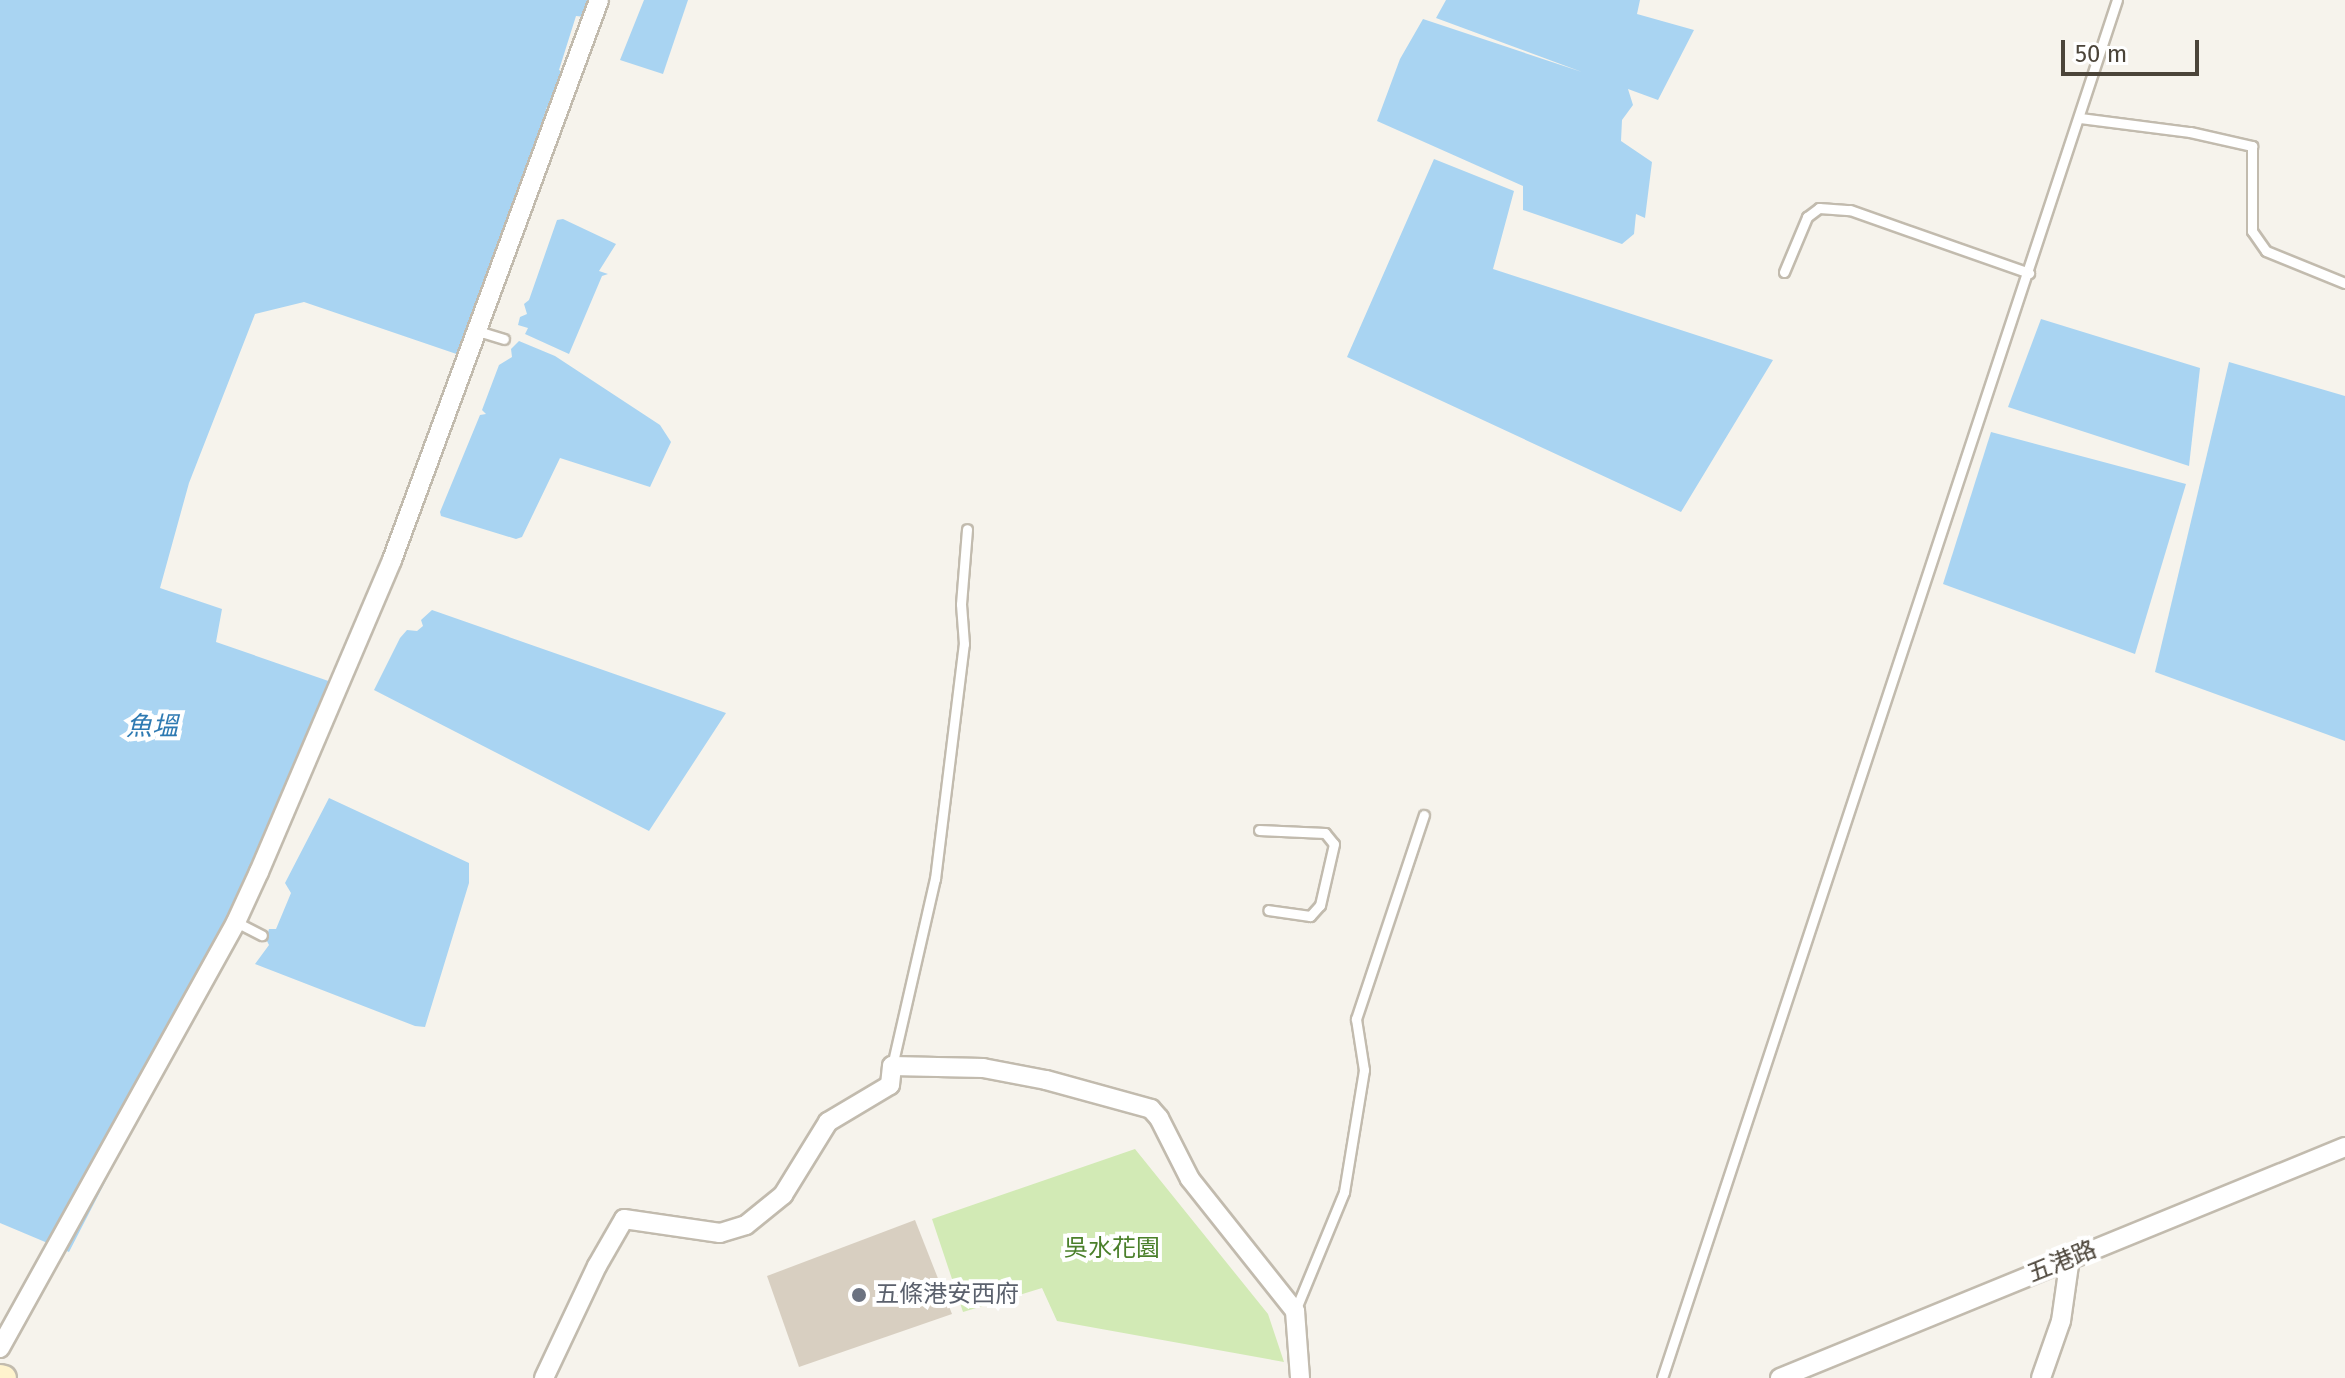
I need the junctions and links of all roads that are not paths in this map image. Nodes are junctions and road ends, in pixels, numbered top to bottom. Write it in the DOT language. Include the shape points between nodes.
graph roads {
  1 [pos="599,0"];
  2 [pos="2117,0"];
  3 [pos="2080,118"];
  4 [pos="1784,272"];
  5 [pos="2029,273"];
  6 [pos="2345,283"];
  7 [pos="478,331"];
  8 [pos="504,339"];
  9 [pos="967,529"];
  10 [pos="1424,815"];
  11 [pos="1259,830"];
  12 [pos="1268,910"];
  13 [pos="236,922"];
  14 [pos="262,935"];
  15 [pos="892,1066"];
  16 [pos="2345,1147"];
  17 [pos="2070,1258"];
  18 [pos="1295,1311"];
  19 [pos="0,1348"];
  20 [pos="544,1378"];
  21 [pos="1300,1378"];
  22 [pos="1662,1378"];
  23 [pos="1780,1378"];
  24 [pos="2041,1378"];
  1 -- 7 [label="street"];
  2 -- 3 [label="lane"];
  3 -- 5 [label="lane"];
  3 -- 6 [label="lane" via="2252,146 2252,231 2266,251"];
  4 -- 5 [label="lane" via="1807,217 1819,208 1850,210"];
  5 -- 22 [label="lane"];
  7 -- 8 [label="lane"];
  7 -- 13 [label="street" via="392,560"];
  9 -- 15 [label="lane" via="961,604 964,644 935,879"];
  10 -- 18 [label="lane" via="1356,1019 1364,1070 1344,1192"];
  11 -- 12 [label="lane" via="1325,833 1334,844 1320,905 1310,916"];
  13 -- 14 [label="lane"];
  13 -- 19 [label="street"];
  15 -- 18 [label="street" via="983,1068 1151,1109 1190,1179"];
  15 -- 20 [label="street" via="890,1085 828,1122 783,1195 746,1225 720,1233 624,1219"];
  16 -- 17 [label="street, 五港路"];
  17 -- 23 [label="street, 五港路"];
  17 -- 24 [label="street" via="2061,1321"];
  18 -- 21 [label="street"];
}
